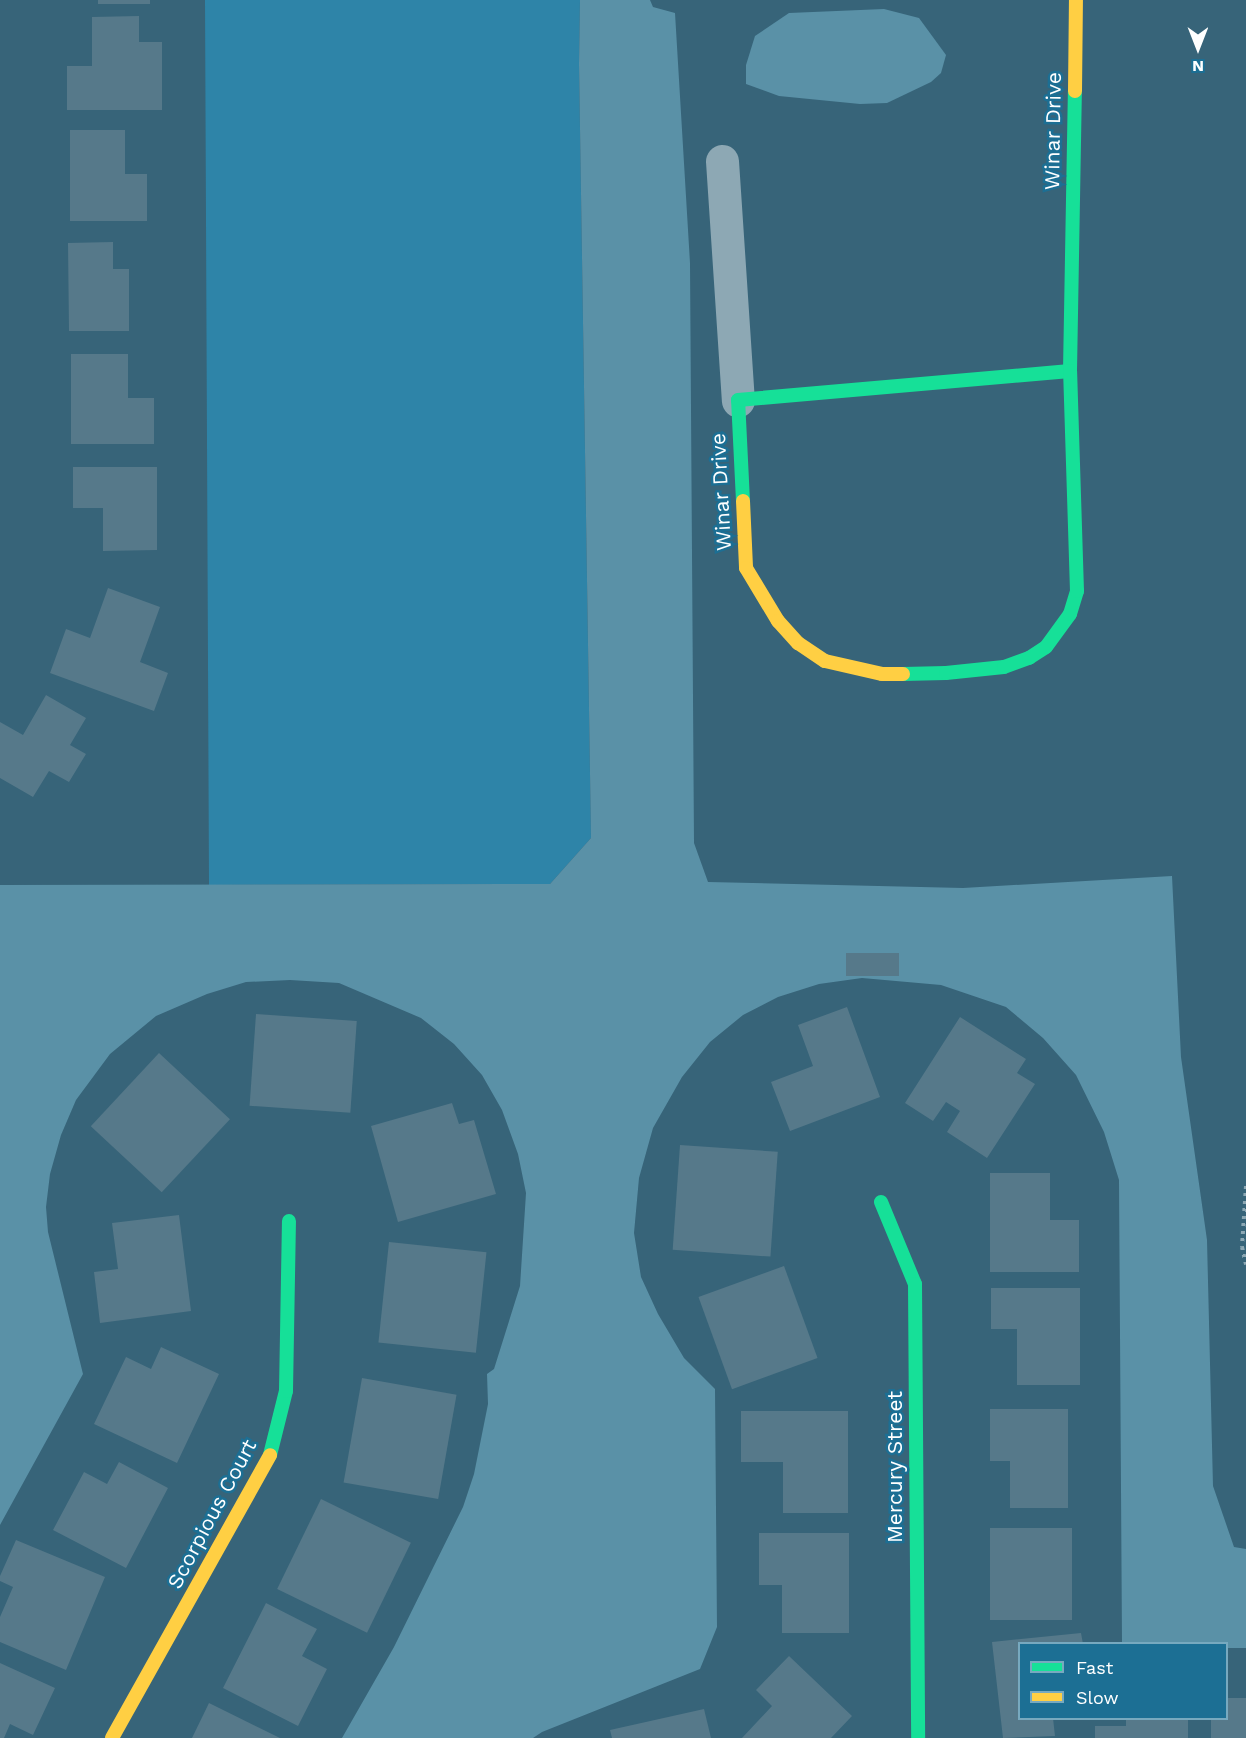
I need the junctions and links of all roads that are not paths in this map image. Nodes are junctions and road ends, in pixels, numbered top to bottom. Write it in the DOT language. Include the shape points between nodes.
graph roads {
  1 [pos="1076,0"];
  2 [pos="722,160"];
  3 [pos="1070,371"];
  4 [pos="738,400"];
  5 [pos="881,1202"];
  6 [pos="289,1221"];
  7 [pos="112,1738"];
  8 [pos="918,1738"];
  1 -- 3 [label="street, Winar Drive"];
  2 -- 4 [label="street"];
  3 -- 4 [label="street"];
  3 -- 4 [label="street, Winar Drive" via="1077,591 1070,614 1046,647 1029,658 1004,667 946,673 882,674 825,661 798,643 778,621 746,568"];
  5 -- 8 [label="street, Mercury Street" via="915,1284"];
  6 -- 7 [label="street, Scorpious Court" via="286,1391 271,1454"];
}
